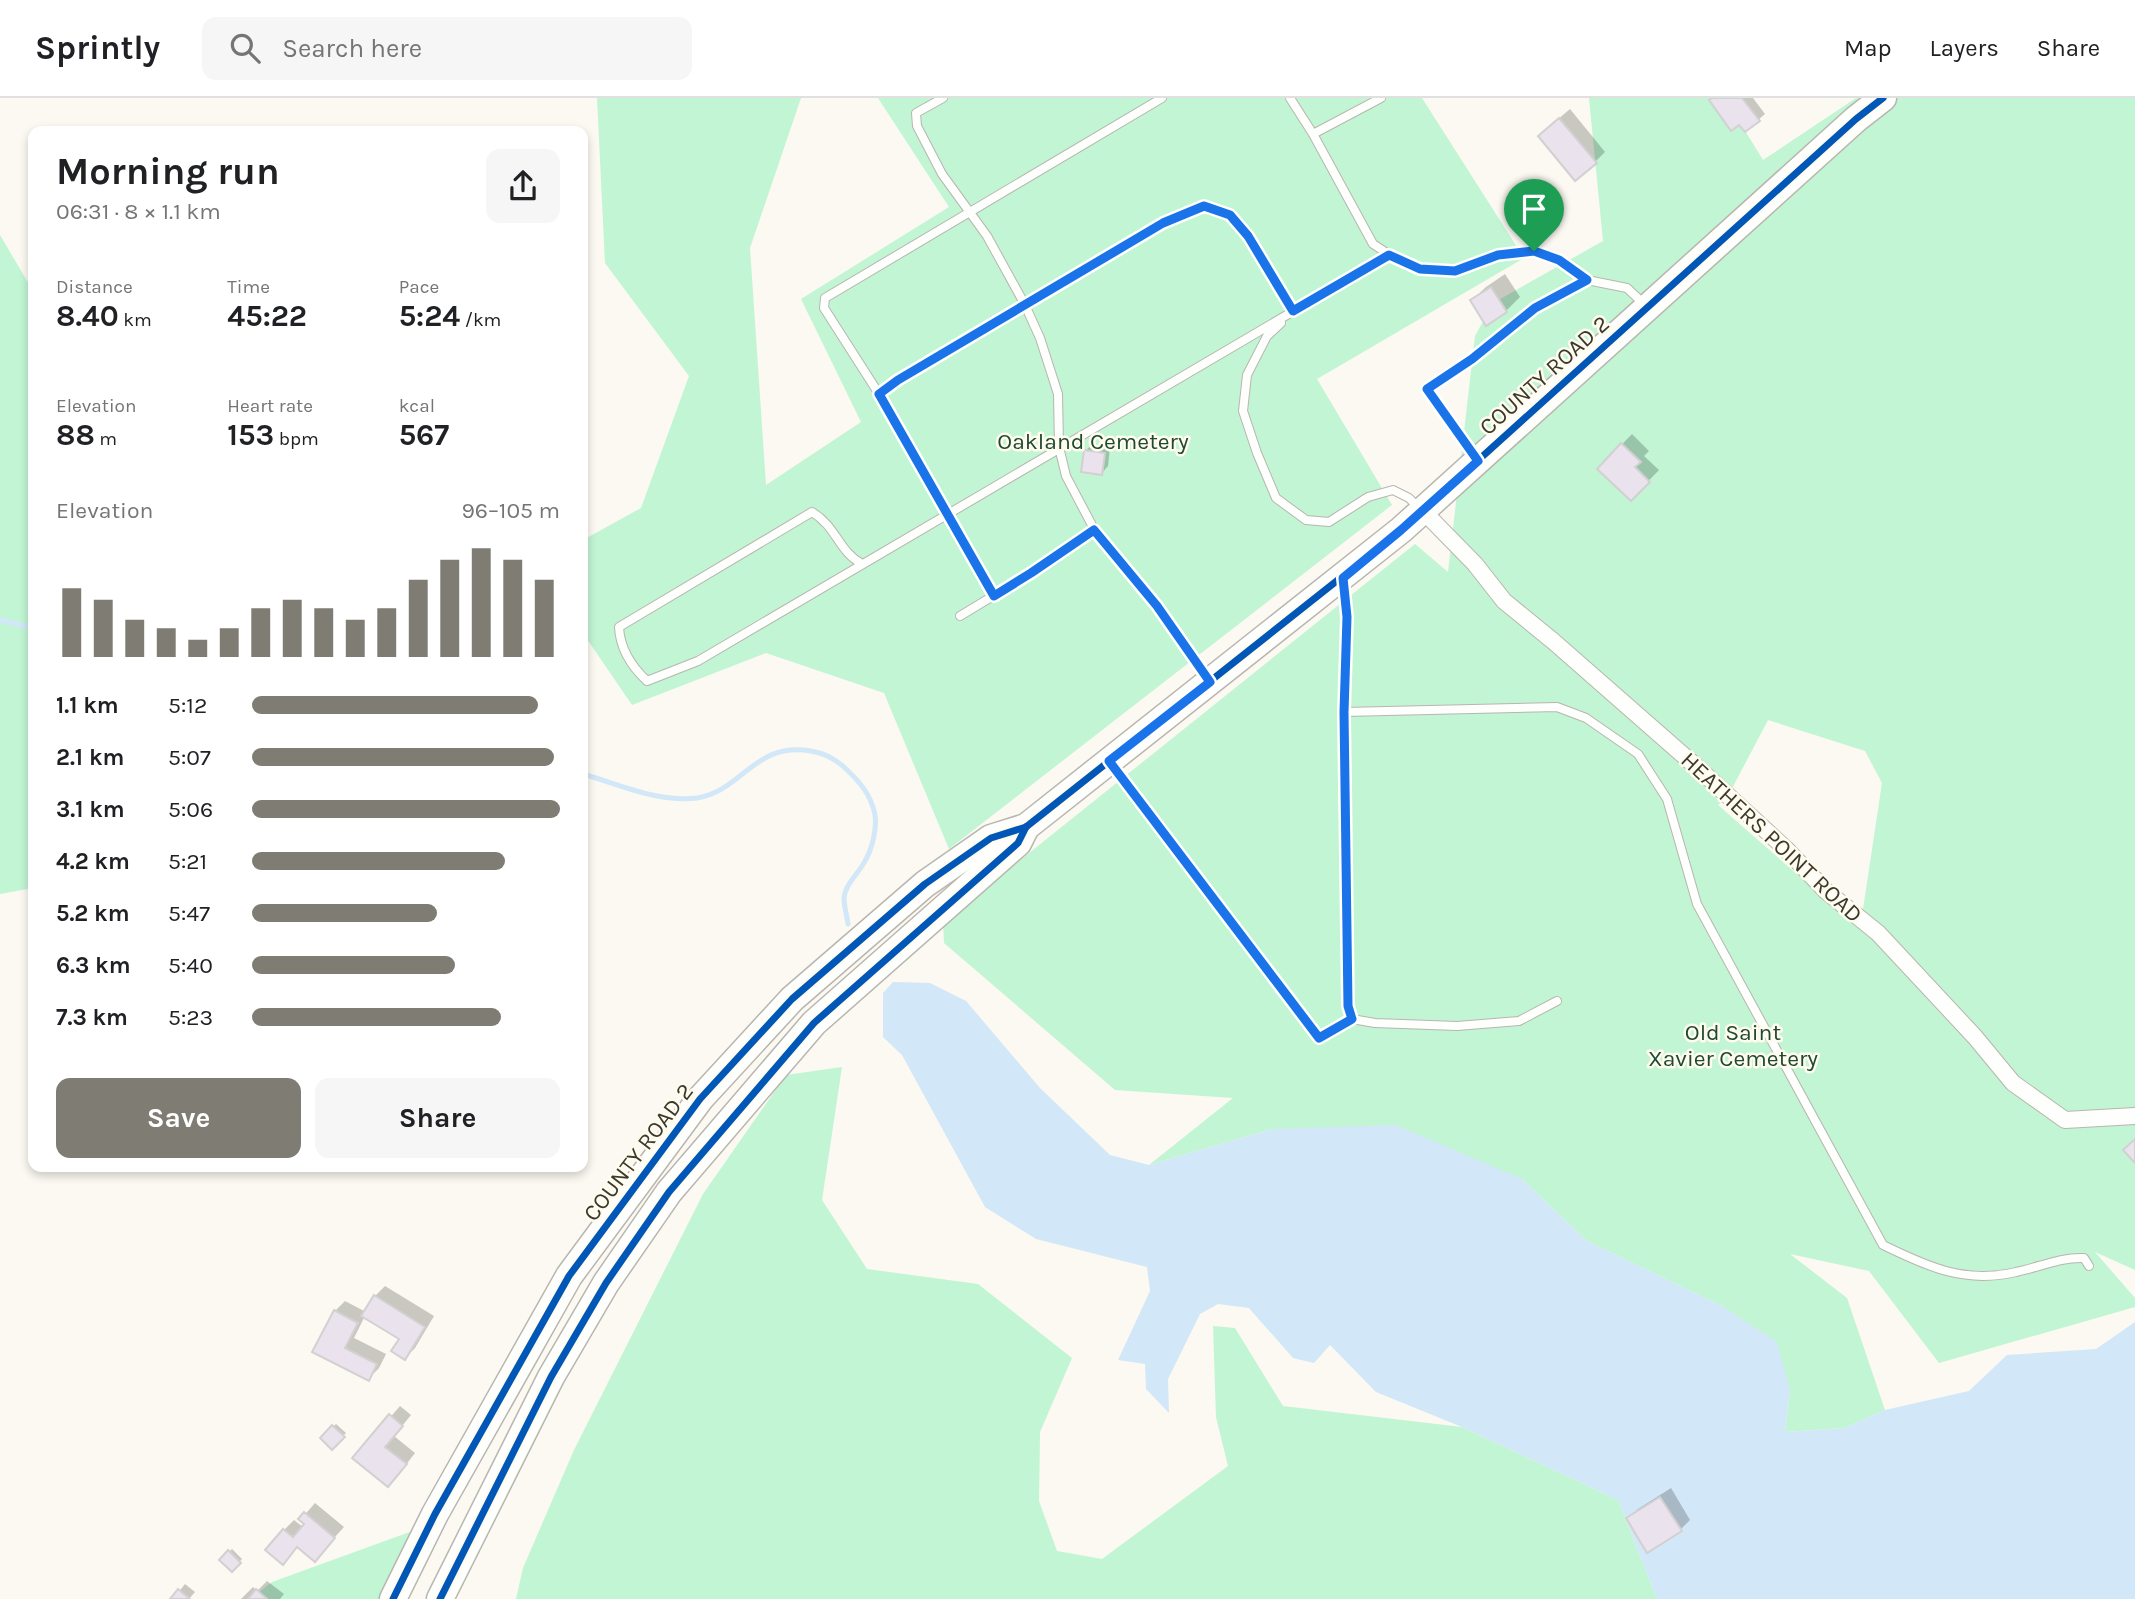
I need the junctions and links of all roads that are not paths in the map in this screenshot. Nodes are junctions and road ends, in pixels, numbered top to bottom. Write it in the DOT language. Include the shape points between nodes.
graph roads {
  1 [pos="943,98"];
  2 [pos="1162,98"];
  3 [pos="1290,98"];
  4 [pos="1381,98"];
  5 [pos="1883,98"];
  6 [pos="1313,134"];
  7 [pos="969,212"];
  8 [pos="1389,255"];
  9 [pos="1587,280"];
  10 [pos="1025,305"];
  11 [pos="1647,307"];
  12 [pos="1293,311"];
  13 [pos="879,394"];
  14 [pos="1059,447"];
  15 [pos="1478,461"];
  16 [pos="1423,511"];
  17 [pos="947,513"];
  18 [pos="1094,530"];
  19 [pos="862,564"];
  20 [pos="1343,578"];
  21 [pos="994,596"];
  22 [pos="960,616"];
  23 [pos="1210,682"];
  24 [pos="1344,712"];
  25 [pos="1109,761"];
  26 [pos="1026,827"];
  27 [pos="1556,1001"];
  28 [pos="1352,1019"];
  29 [pos="2135,1116"];
  30 [pos="2089,1266"];
  31 [pos="435,1514"];
  32 [pos="475,1530"];
  33 [pos="393,1599"];
  34 [pos="440,1599"];
  1 -- 7 [label="lane" via="916,113 917,126"];
  2 -- 7 [label="lane"];
  3 -- 6 [label="lane"];
  4 -- 6 [label="lane"];
  5 -- 11 [label="main road, COUNTY ROAD 2"];
  6 -- 8 [label="lane" via="1373,244"];
  7 -- 10 [label="lane"];
  7 -- 13 [label="lane" via="825,298 824,307"];
  8 -- 9 [label="lane" via="1420,269 1455,271 1498,255 1534,251 1559,260"];
  8 -- 12 [label="lane"];
  9 -- 11 [label="lane" via="1627,288"];
  9 -- 15 [label="lane" via="1535,308 1427,389"];
  10 -- 12 [label="lane" via="1163,223 1204,206 1230,215 1248,236"];
  10 -- 13 [label="lane"];
  10 -- 14 [label="lane" via="1058,394"];
  11 -- 15 [label="main road, COUNTY ROAD 2"];
  12 -- 14 [label="lane"];
  12 -- 16 [label="lane" via="1267,336 1247,375 1243,411 1276,498 1306,520 1317,521 1329,522 1368,497 1393,490"];
  13 -- 17 [label="lane"];
  14 -- 17 [label="lane"];
  14 -- 18 [label="lane" via="1066,476"];
  15 -- 16 [label="main road, COUNTY ROAD 2"];
  16 -- 20 [label="main road, COUNTY ROAD 2"];
  16 -- 29 [label="street, HEATHERS POINT ROAD" via="1504,601 1699,769 1826,891 1878,933 2013,1083 2065,1119"];
  17 -- 19 [label="lane"];
  17 -- 21 [label="lane"];
  18 -- 21 [label="lane"];
  18 -- 23 [label="lane" via="1157,606"];
  19 -- 19 [label="lane" via="698,661 647,681 619,641 619,627 812,512 825,520 851,558"];
  20 -- 23 [label="main road, COUNTY ROAD 2"];
  20 -- 24 [label="lane" via="1347,617"];
  21 -- 22 [label="lane"];
  23 -- 25 [label="main road, COUNTY ROAD 2"];
  24 -- 28 [label="lane" via="1348,1006"];
  24 -- 30 [label="lane" via="1557,707 1586,718 1637,754 1667,799 1697,904 1883,1245 1929,1268 1972,1277 2014,1273 2066,1257 2084,1258"];
  25 -- 26 [label="main road, COUNTY ROAD 2"];
  25 -- 28 [label="lane" via="1319,1038"];
  26 -- 31 [label="main road, COUNTY ROAD 2" via="991,838 925,884 792,999 700,1098 569,1276"];
  26 -- 32 [label="main road, COUNTY ROAD 2" via="1017,843 814,1023 669,1192 606,1283 551,1377"];
  27 -- 28 [label="lane" via="1520,1021 1457,1026"];
  31 -- 32 [label="main road"];
  31 -- 33 [label="main road, COUNTY ROAD 2"];
  32 -- 34 [label="main road, COUNTY ROAD 2"];
}
